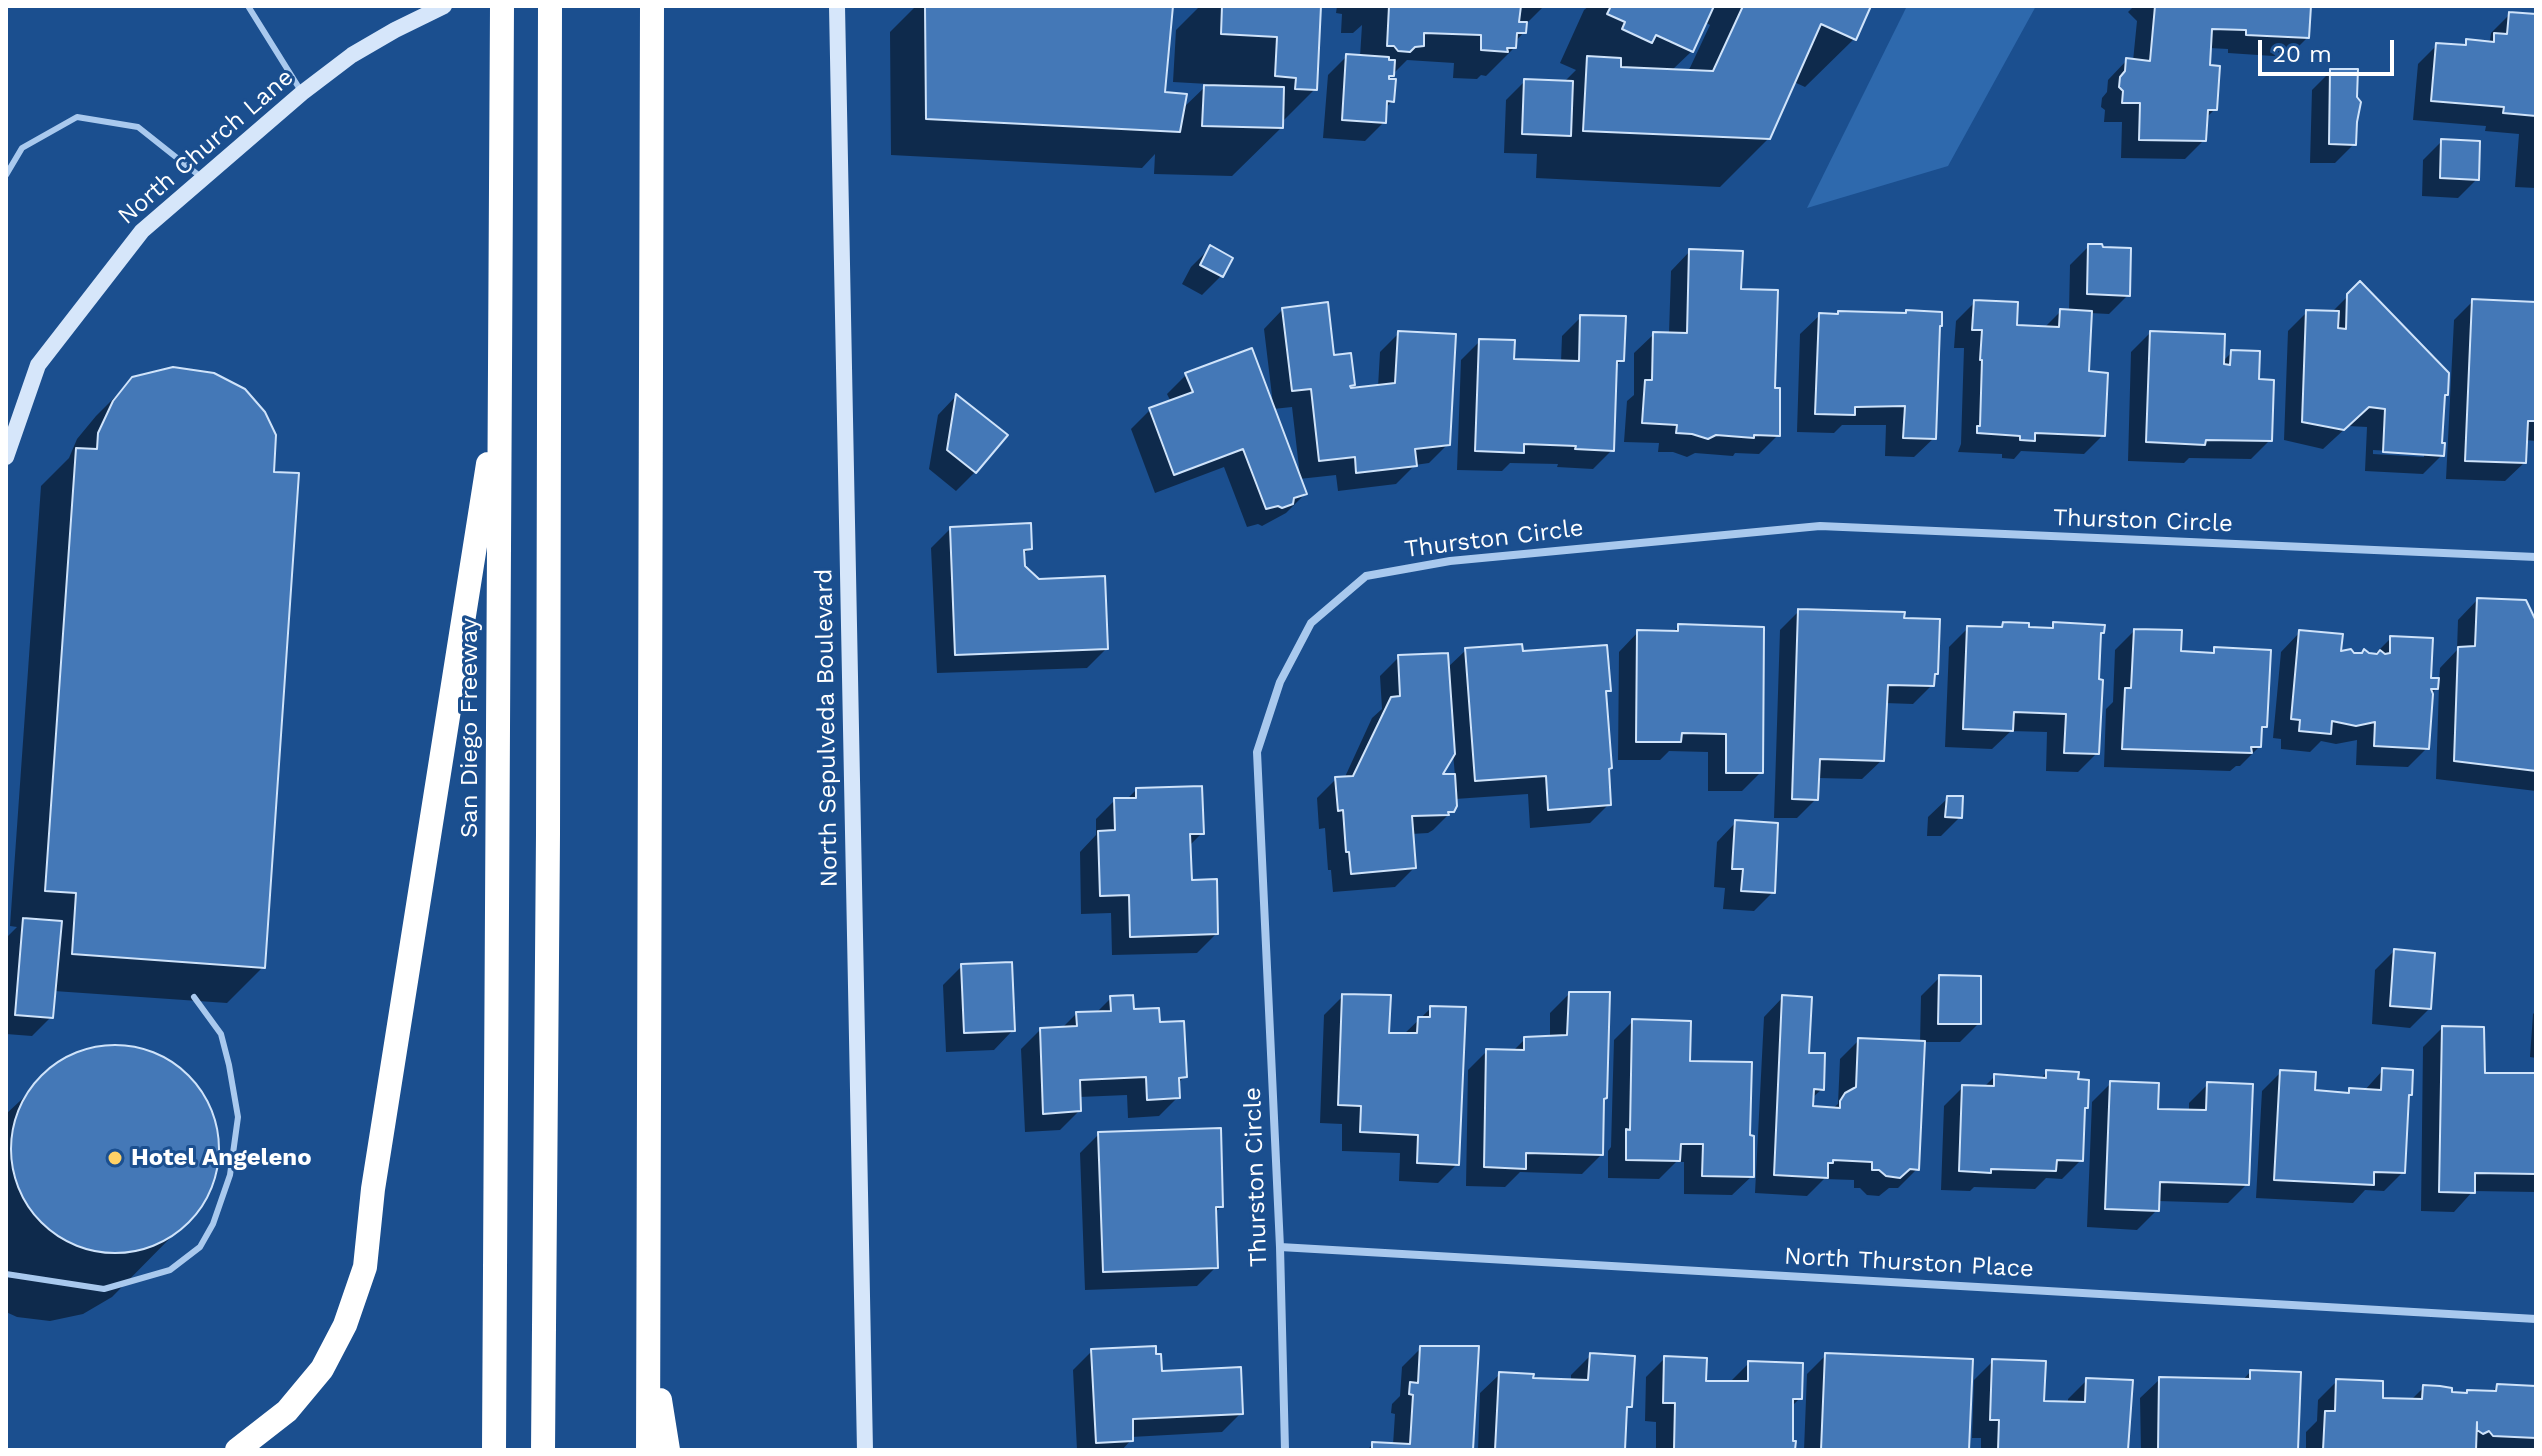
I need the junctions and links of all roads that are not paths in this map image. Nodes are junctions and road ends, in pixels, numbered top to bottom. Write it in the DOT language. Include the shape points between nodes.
graph roads {
  1 [pos="248,6"];
  2 [pos="444,6"];
  3 [pos="502,6"];
  4 [pos="550,6"];
  5 [pos="837,6"];
  6 [pos="652,16"];
  7 [pos="302,93"];
  8 [pos="6,175"];
  9 [pos="203,178"];
  10 [pos="500,386"];
  11 [pos="6,457"];
  12 [pos="2536,557"];
  13 [pos="194,997"];
  14 [pos="1280,1247"];
  15 [pos="6,1274"];
  16 [pos="2536,1319"];
  17 [pos="648,1323"];
  18 [pos="237,1450"];
  19 [pos="494,1450"];
  20 [pos="543,1450"];
  21 [pos="648,1450"];
  22 [pos="668,1450"];
  23 [pos="865,1450"];
  24 [pos="1285,1450"];
  1 -- 7 [label="lane"];
  2 -- 7 [label="main road, North Church Lane" via="352,55"];
  3 -- 10 [label="highway, San Diego Freeway"];
  4 -- 20 [label="highway"];
  5 -- 23 [label="main road, North Sepulveda Boulevard"];
  6 -- 17 [label="highway"];
  7 -- 9 [label="main road, North Church Lane"];
  8 -- 9 [label="lane" via="22,148 77,117 138,127"];
  9 -- 11 [label="main road, North Church Lane" via="142,231 38,365"];
  10 -- 18 [label="highway" via="365,1267 345,1325 322,1369 287,1411"];
  10 -- 19 [label="highway, San Diego Freeway"];
  12 -- 14 [label="street, Thurston Circle" via="1820,526 1450,561 1366,576 1311,623 1280,682 1257,752"];
  13 -- 15 [label="lane" via="221,1034 238,1117 230,1175 200,1247 170,1270 104,1289"];
  14 -- 16 [label="street, North Thurston Place"];
  14 -- 24 [label="street, Thurston Circle"];
  17 -- 21 [label="highway"];
  17 -- 22 [label="highway"];
}
